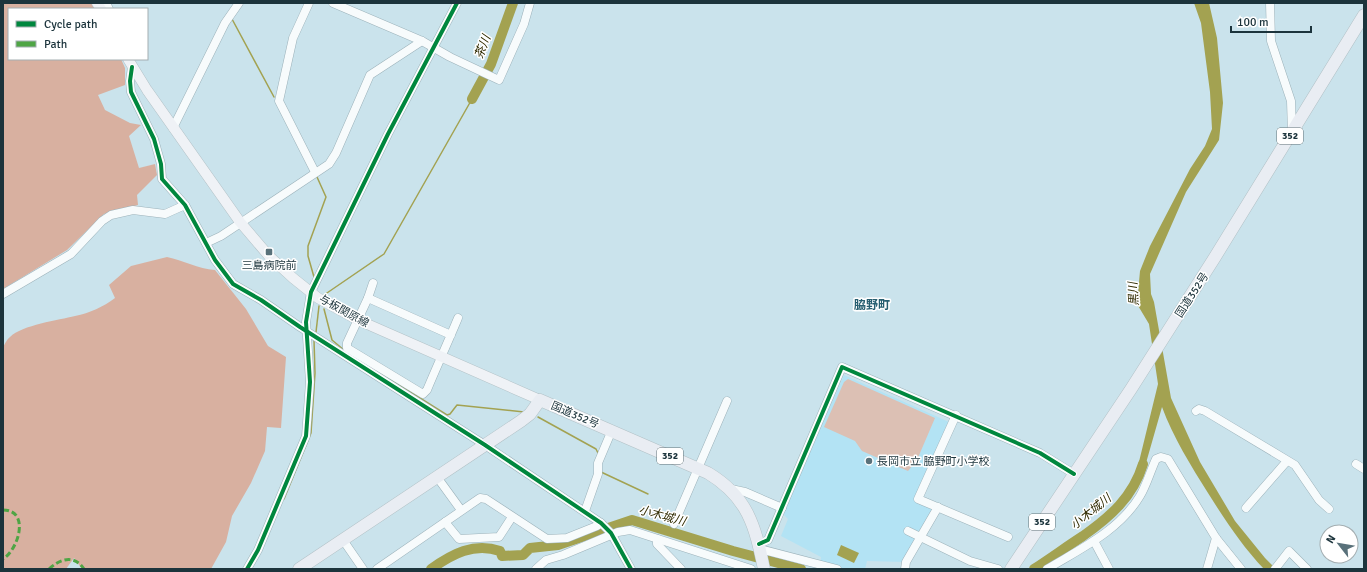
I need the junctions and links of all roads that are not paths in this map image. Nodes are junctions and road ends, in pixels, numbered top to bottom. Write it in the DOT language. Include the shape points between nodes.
graph roads {
  1 [pos="239,3"];
  2 [pos="309,3"];
  3 [pos="333,3"];
  4 [pos="457,3"];
  5 [pos="530,3"];
  6 [pos="1270,3"];
  7 [pos="1364,15"];
  8 [pos="422,40"];
  9 [pos="433,47"];
  10 [pos="130,63"];
  11 [pos="173,128"];
  12 [pos="1292,133"];
  13 [pos="315,172"];
  14 [pos="185,205"];
  15 [pos="240,222"];
  16 [pos="206,243"];
  17 [pos="374,283"];
  18 [pos="311,292"];
  19 [pos="3,294"];
  20 [pos="368,298"];
  21 [pos="458,318"];
  22 [pos="358,320"];
  23 [pos="307,331"];
  24 [pos="451,334"];
  25 [pos="441,357"];
  26 [pos="540,400"];
  27 [pos="727,401"];
  28 [pos="1196,411"];
  29 [pos="956,416"];
  30 [pos="612,430"];
  31 [pos="485,445"];
  32 [pos="1287,461"];
  33 [pos="1356,464"];
  34 [pos="698,469"];
  35 [pos="1364,469"];
  36 [pos="1074,474"];
  37 [pos="437,477"];
  38 [pos="731,489"];
  39 [pos="938,507"];
  40 [pos="782,508"];
  41 [pos="1246,508"];
  42 [pos="1329,509"];
  43 [pos="461,510"];
  44 [pos="585,511"];
  45 [pos="512,517"];
  46 [pos="445,522"];
  47 [pos="602,524"];
  48 [pos="674,524"];
  49 [pos="908,531"];
  50 [pos="612,534"];
  51 [pos="1008,537"];
  52 [pos="921,538"];
  53 [pos="1216,538"];
  54 [pos="657,539"];
  55 [pos="343,540"];
  56 [pos="1094,541"];
  57 [pos="760,549"];
  58 [pos="247,569"];
  59 [pos="300,569"];
  60 [pos="363,569"];
  61 [pos="377,569"];
  62 [pos="536,569"];
  63 [pos="631,569"];
  64 [pos="681,569"];
  65 [pos="751,569"];
  66 [pos="764,569"];
  67 [pos="837,569"];
  68 [pos="904,569"];
  69 [pos="998,569"];
  70 [pos="1011,569"];
  71 [pos="1046,569"];
  72 [pos="1109,569"];
  73 [pos="1207,569"];
  74 [pos="1241,569"];
  75 [pos="1275,569"];
  76 [pos="1308,569"];
  1 -- 11 [label="street" via="225,23"];
  2 -- 13 [label="street" via="293,38 279,101"];
  3 -- 8 [label="street"];
  4 -- 9 [label="street"];
  5 -- 9 [label="street" via="524,24 499,80"];
  6 -- 12 [label="street" via="1271,41 1291,101"];
  7 -- 12 [label="highway, 国道352号 / 352"];
  8 -- 9 [label="street"];
  8 -- 13 [label="street" via="370,75 332,160"];
  9 -- 18 [label="street" via="340,229"];
  10 -- 11 [label="main road, 与板関原線"];
  10 -- 14 [label="street" via="131,92 154,139 162,179"];
  11 -- 15 [label="main road, 与板関原線"];
  12 -- 36 [label="highway, 国道352号 / 352" via="1173,324"];
  13 -- 15 [label="street"];
  14 -- 16 [label="street"];
  14 -- 19 [label="street" via="165,214 143,210 111,215 71,254"];
  15 -- 16 [label="street"];
  15 -- 18 [label="main road, 与板関原線" via="281,268"];
  16 -- 23 [label="street" via="214,260 233,284"];
  17 -- 20 [label="street"];
  18 -- 22 [label="main road, 与板関原線"];
  18 -- 23 [label="street"];
  20 -- 22 [label="street"];
  20 -- 24 [label="street"];
  21 -- 24 [label="street"];
  22 -- 25 [label="main road, 与板関原線"];
  22 -- 25 [label="street" via="347,348 420,394 425,393"];
  23 -- 31 [label="street"];
  23 -- 58 [label="street" via="310,382 306,436 258,550"];
  24 -- 25 [label="street"];
  25 -- 26 [label="main road, 与板関原線"];
  26 -- 30 [label="highway, 国道352号 / 352"];
  26 -- 31 [label="highway, 国道352号" via="530,414"];
  27 -- 34 [label="street"];
  28 -- 32 [label="street" via="1205,411"];
  29 -- 36 [label="street" via="1040,452"];
  29 -- 39 [label="street" via="918,499"];
  29 -- 40 [label="street" via="842,366"];
  30 -- 34 [label="highway, 国道352号 / 352"];
  30 -- 44 [label="street" via="598,463 598,474"];
  31 -- 37 [label="highway, 国道352号"];
  31 -- 44 [label="street"];
  32 -- 41 [label="street"];
  32 -- 42 [label="street" via="1297,467 1319,500"];
  33 -- 35 [label="street"];
  34 -- 38 [label="highway, 国道352号 / 352" via="716,477"];
  34 -- 48 [label="street"];
  36 -- 70 [label="highway, 国道352号 / 352"];
  37 -- 43 [label="street"];
  37 -- 55 [label="highway, 国道352号"];
  38 -- 40 [label="street" via="745,492"];
  38 -- 57 [label="highway, 国道352号 / 352" via="749,514"];
  39 -- 51 [label="street"];
  39 -- 52 [label="street"];
  40 -- 57 [label="street" via="768,540"];
  43 -- 45 [label="street" via="483,498"];
  43 -- 46 [label="street"];
  44 -- 47 [label="street"];
  45 -- 46 [label="street" via="499,537 493,539 459,539"];
  45 -- 47 [label="street" via="547,539 567,538"];
  46 -- 61 [label="street"];
  47 -- 50 [label="street"];
  49 -- 52 [label="street"];
  50 -- 54 [label="street" via="630,530"];
  50 -- 62 [label="street" via="546,560"];
  50 -- 63 [label="street"];
  52 -- 68 [label="street"];
  52 -- 69 [label="street" via="970,561"];
  53 -- 56 [label="street" via="1168,459 1161,457 1156,459 1143,490 1125,516"];
  53 -- 73 [label="street"];
  53 -- 74 [label="street"];
  54 -- 64 [label="street" via="657,544"];
  54 -- 65 [label="street"];
  55 -- 59 [label="highway, 国道352号"];
  55 -- 60 [label="street"];
  56 -- 71 [label="street"];
  56 -- 72 [label="street"];
  57 -- 66 [label="highway, 国道352号 / 352"];
  57 -- 67 [label="street"];
  75 -- 76 [label="street" via="1289,551"];
}
